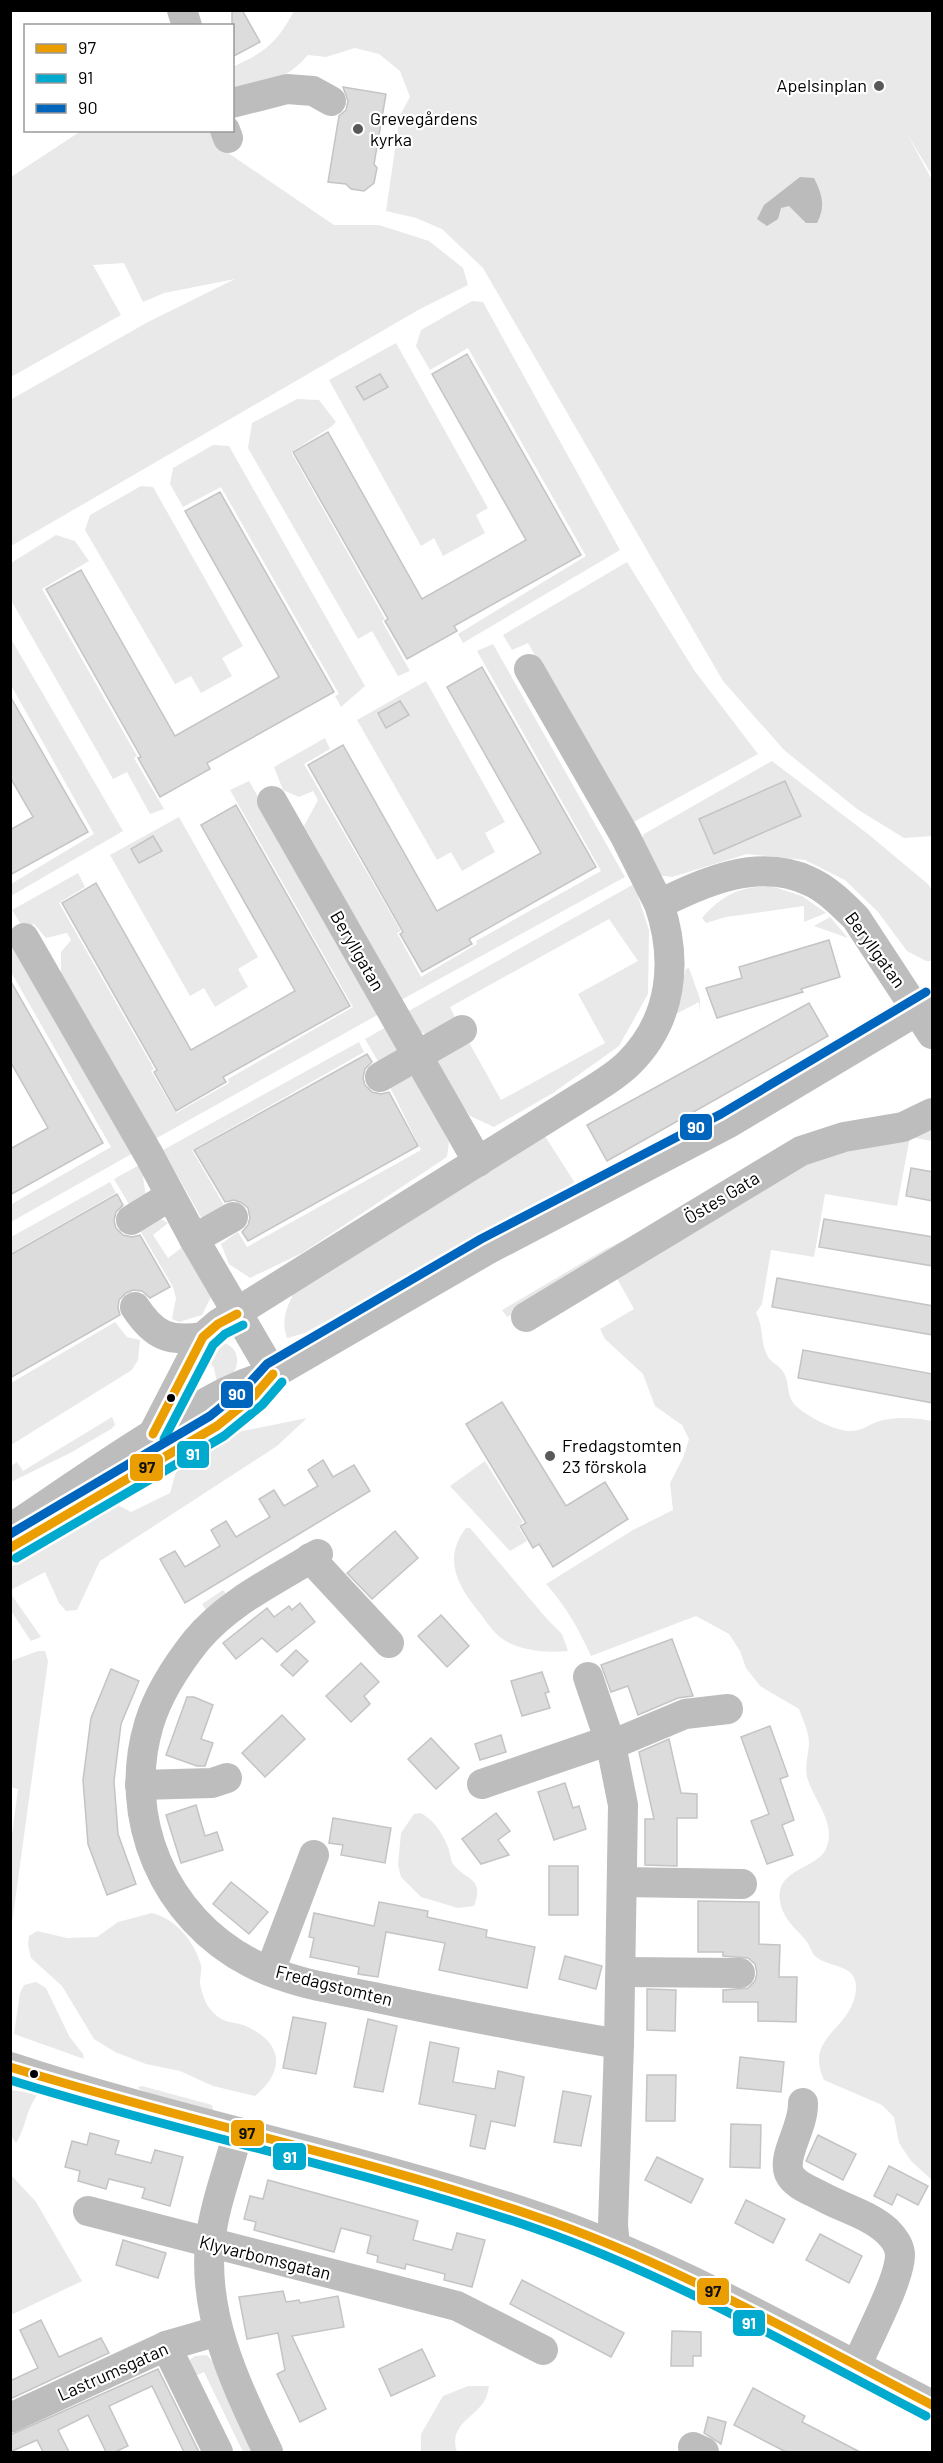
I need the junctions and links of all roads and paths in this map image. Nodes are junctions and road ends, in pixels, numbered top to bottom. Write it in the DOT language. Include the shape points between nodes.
graph roads {
  1 [pos="331,101"];
  2 [pos="234,102"];
  3 [pos="530,669"];
  4 [pos="272,801"];
  5 [pos="660,904"];
  6 [pos="24,938"];
  7 [pos="928,1016"];
  8 [pos="462,1030"];
  9 [pos="417,1056"];
  10 [pos="380,1077"];
  11 [pos="933,1113"];
  12 [pos="478,1162"];
  13 [pos="170,1196"];
  14 [pos="233,1217"];
  15 [pos="131,1220"];
  16 [pos="194,1239"];
  17 [pos="135,1307"];
  18 [pos="237,1314"];
  19 [pos="526,1317"];
  20 [pos="203,1337"];
  21 [pos="273,1374"];
  22 [pos="153,1434"];
  23 [pos="10,1529"];
  24 [pos="10,1548"];
  25 [pos="389,1643"];
  26 [pos="588,1677"];
  27 [pos="728,1709"];
  28 [pos="610,1743"];
  29 [pos="226,1778"];
  30 [pos="482,1784"];
  31 [pos="140,1785"];
  32 [pos="314,1856"];
  33 [pos="623,1882"];
  34 [pos="742,1884"];
  35 [pos="270,1971"];
  36 [pos="621,1972"];
  37 [pos="740,1973"];
  38 [pos="619,2044"];
  39 [pos="10,2067"];
  40 [pos="803,2103"];
  41 [pos="238,2132"];
  42 [pos="88,2211"];
  43 [pos="210,2244"];
  44 [pos="615,2246"];
  45 [pos="218,2331"];
  46 [pos="166,2346"];
  47 [pos="543,2350"];
  48 [pos="856,2367"];
  49 [pos="933,2406"];
  50 [pos="10,2418"];
  51 [pos="218,2452"];
  52 [pos="268,2452"];
  1 -- 2 [label="street" via="313,91 287,89"];
  3 -- 5 [label="street" via="626,836"];
  4 -- 9 [label="street, Beryllgatan"];
  5 -- 7 [label="street, Beryllgatan" via="718,878 747,872 774,871 810,881 855,918"];
  5 -- 12 [label="street" via="671,953 666,999 654,1029 630,1062 611,1078"];
  6 -- 13 [label="street"];
  7 -- 21 [label="street" via="487,1250"];
  8 -- 9 [label="street"];
  9 -- 10 [label="street"];
  9 -- 12 [label="street, Beryllgatan"];
  11 -- 19 [label="street, Östes Gata" via="903,1127 844,1137 801,1151"];
  12 -- 18 [label="street"];
  13 -- 15 [label="street"];
  13 -- 16 [label="street"];
  14 -- 16 [label="street"];
  16 -- 18 [label="street"];
  17 -- 20 [label="street" via="158,1333 183,1340"];
  18 -- 20 [label="street"];
  18 -- 21 [label="street"];
  20 -- 22 [label="street"];
  21 -- 22 [label="street" via="246,1381"];
  21 -- 24 [label="street" via="254,1396 217,1426"];
  22 -- 23 [label="street"];
  25 -- 31 [label="street, Fredagstomten" via="314,1556 232,1607 198,1639 164,1689 150,1722 142,1752"];
  26 -- 28 [label="street"];
  27 -- 28 [label="street" via="685,1714"];
  28 -- 30 [label="street"];
  28 -- 33 [label="street" via="623,1805"];
  29 -- 31 [label="street" via="212,1783"];
  31 -- 35 [label="street, Fredagstomten" via="146,1835 171,1892 205,1932 227,1949"];
  32 -- 35 [label="street"];
  33 -- 34 [label="street"];
  33 -- 36 [label="street"];
  35 -- 38 [label="street, Fredagstomten" via="478,2019"];
  36 -- 37 [label="street"];
  36 -- 38 [label="street"];
  38 -- 44 [label="street"];
  39 -- 41 [label="street"];
  40 -- 48 [label="street" via="801,2124 787,2165 795,2181 880,2226 899,2249 898,2269"];
  41 -- 43 [label="street"];
  41 -- 44 [label="street" via="483,2199"];
  42 -- 43 [label="street, Klyvarbomsgatan"];
  43 -- 45 [label="street" via="212,2301"];
  43 -- 47 [label="street, Klyvarbomsgatan" via="469,2310"];
  44 -- 48 [label="street"];
  45 -- 46 [label="street, Lastrumsgatan"];
  45 -- 52 [label="street" via="232,2376"];
  46 -- 50 [label="street, Lastrumsgatan"];
  46 -- 51 [label="street"];
  48 -- 49 [label="street"];
}
